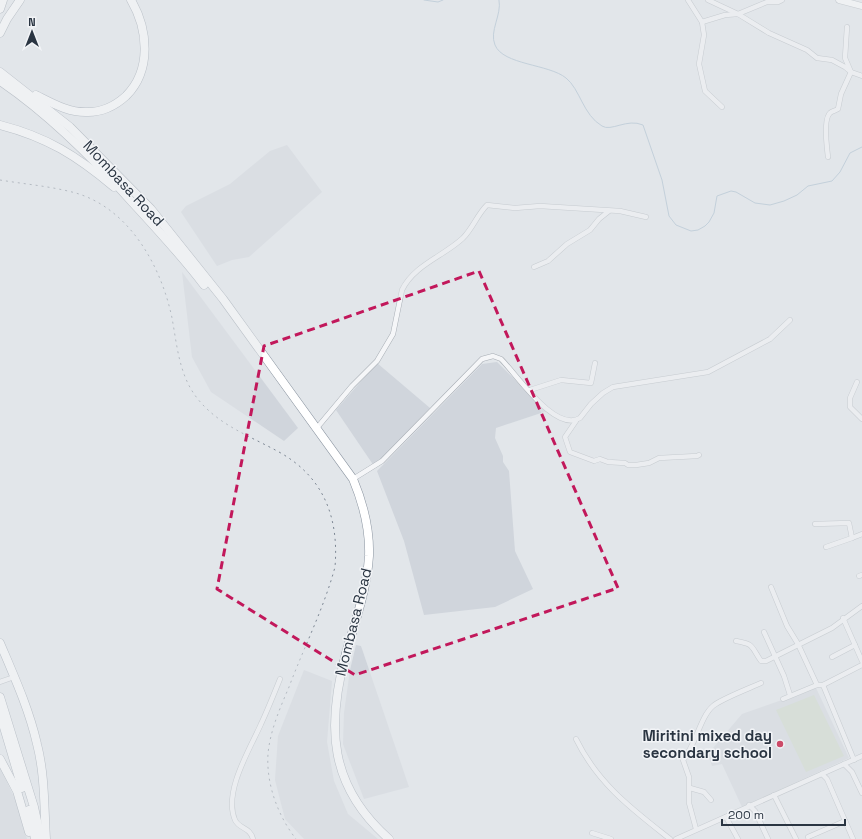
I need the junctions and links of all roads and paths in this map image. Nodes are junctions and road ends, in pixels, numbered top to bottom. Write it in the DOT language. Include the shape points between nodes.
graph roads {
  1 [pos="3,0"];
  2 [pos="20,0"];
  3 [pos="130,0"];
  4 [pos="688,0"];
  5 [pos="708,0"];
  6 [pos="782,0"];
  7 [pos="840,0"];
  8 [pos="862,6"];
  9 [pos="0,9"];
  10 [pos="738,14"];
  11 [pos="702,22"];
  12 [pos="847,27"];
  13 [pos="0,33"];
  14 [pos="0,72"];
  15 [pos="851,72"];
  16 [pos="862,76"];
  17 [pos="0,81"];
  18 [pos="22,87"];
  19 [pos="722,107"];
  20 [pos="0,125"];
  21 [pos="828,157"];
  22 [pos="132,201"];
  23 [pos="609,211"];
  24 [pos="646,217"];
  25 [pos="534,267"];
  26 [pos="230,311"];
  27 [pos="790,320"];
  28 [pos="595,363"];
  29 [pos="857,382"];
  30 [pos="530,390"];
  31 [pos="862,419"];
  32 [pos="576,421"];
  33 [pos="316,429"];
  34 [pos="699,454"];
  35 [pos="353,479"];
  36 [pos="814,524"];
  37 [pos="862,534"];
  38 [pos="852,538"];
  39 [pos="826,547"];
  40 [pos="771,587"];
  41 [pos="862,606"];
  42 [pos="844,618"];
  43 [pos="764,632"];
  44 [pos="736,641"];
  45 [pos="0,643"];
  46 [pos="798,644"];
  47 [pos="855,645"];
  48 [pos="775,657"];
  49 [pos="832,657"];
  50 [pos="862,661"];
  51 [pos="862,665"];
  52 [pos="14,677"];
  53 [pos="280,679"];
  54 [pos="0,682"];
  55 [pos="761,683"];
  56 [pos="817,685"];
  57 [pos="823,685"];
  58 [pos="790,695"];
  59 [pos="0,696"];
  60 [pos="783,699"];
  61 [pos="0,714"];
  62 [pos="576,739"];
  63 [pos="862,756"];
  64 [pos="0,759"];
  65 [pos="854,760"];
  66 [pos="844,764"];
  67 [pos="822,774"];
  68 [pos="690,788"];
  69 [pos="862,793"];
  70 [pos="774,795"];
  71 [pos="711,800"];
  72 [pos="749,805"];
  73 [pos="726,817"];
  74 [pos="845,821"];
  75 [pos="696,829"];
  76 [pos="592,833"];
  77 [pos="808,837"];
  78 [pos="31,839"];
  79 [pos="35,839"];
  80 [pos="41,839"];
  81 [pos="46,839"];
  82 [pos="253,839"];
  83 [pos="389,839"];
  84 [pos="611,839"];
  85 [pos="670,839"];
  86 [pos="676,839"];
  87 [pos="738,839"];
  88 [pos="768,839"];
  89 [pos="796,839"];
  90 [pos="853,839"];
  1 -- 9 [label="highway"];
  2 -- 13 [label="highway"];
  3 -- 18 [label="highway" via="143,28 144,57 138,80 119,102 100,111 75,112"];
  4 -- 11 [label="street"];
  5 -- 10 [label="street"];
  6 -- 10 [label="street" via="767,2"];
  7 -- 8 [label="main road"];
  10 -- 11 [label="street"];
  10 -- 15 [label="street" via="769,33 807,50 816,58 832,60"];
  11 -- 19 [label="street" via="704,35 699,64 705,91"];
  12 -- 15 [label="street" via="845,58"];
  14 -- 18 [label="highway, Mombasa Road"];
  15 -- 16 [label="street"];
  15 -- 21 [label="street" via="838,109 827,118"];
  17 -- 22 [label="highway, Mombasa Road" via="65,132"];
  18 -- 26 [label="highway, Mombasa Road" via="70,127 151,209"];
  20 -- 22 [label="highway" via="59,147 85,163"];
  22 -- 26 [label="highway, Mombasa Road" via="180,254 219,303"];
  23 -- 24 [label="street"];
  23 -- 25 [label="street" via="590,230 567,244 548,261"];
  23 -- 33 [label="street" via="487,205 464,237 422,267 405,284 393,334 377,361"];
  26 -- 33 [label="highway, Mombasa Road"];
  27 -- 32 [label="street" via="770,339 708,372 613,386"];
  28 -- 30 [label="street" via="590,383 561,380"];
  29 -- 31 [label="street" via="850,398 850,407"];
  30 -- 32 [label="street" via="552,414 567,421"];
  30 -- 35 [label="street" via="501,359 493,356 482,359 382,461"];
  32 -- 34 [label="street" via="565,437 568,449 587,459 636,465 659,458"];
  33 -- 35 [label="highway, Mombasa Road"];
  35 -- 83 [label="highway, Mombasa Road" via="361,497 367,523 369,557 365,584 338,686 334,736 341,768 353,798 366,816"];
  36 -- 38 [label="street" via="849,523"];
  37 -- 38 [label="street"];
  38 -- 39 [label="street"];
  40 -- 46 [label="street"];
  41 -- 42 [label="street"];
  42 -- 46 [label="street" via="832,628"];
  42 -- 47 [label="street"];
  43 -- 48 [label="street"];
  44 -- 48 [label="street" via="750,643 761,661"];
  45 -- 52 [label="highway"];
  46 -- 48 [label="street"];
  46 -- 56 [label="street"];
  47 -- 49 [label="street"];
  47 -- 50 [label="street"];
  48 -- 58 [label="street"];
  51 -- 57 [label="street"];
  52 -- 54 [label="street"];
  52 -- 81 [label="highway" via="37,745 43,779"];
  53 -- 82 [label="street" via="244,761 234,791 235,820 238,825 247,829"];
  55 -- 68 [label="street" via="714,705 708,712 691,749 683,760"];
  56 -- 57 [label="street"];
  56 -- 58 [label="street"];
  57 -- 65 [label="street"];
  58 -- 60 [label="street"];
  59 -- 80 [label="highway" via="34,807"];
  61 -- 79 [label="highway"];
  62 -- 85 [label="street" via="585,757 616,795"];
  63 -- 65 [label="street"];
  64 -- 78 [label="highway" via="17,791"];
  65 -- 66 [label="street"];
  66 -- 67 [label="street"];
  66 -- 69 [label="street" via="852,772"];
  67 -- 70 [label="street"];
  67 -- 74 [label="street" via="827,779"];
  68 -- 71 [label="street" via="704,792"];
  68 -- 75 [label="street" via="689,803"];
  70 -- 72 [label="street"];
  70 -- 89 [label="street"];
  72 -- 73 [label="street"];
  72 -- 88 [label="street" via="755,811"];
  73 -- 75 [label="street"];
  73 -- 87 [label="street"];
  74 -- 77 [label="street"];
  74 -- 90 [label="street"];
  75 -- 86 [label="street"];
  76 -- 84 [label="street"];
}
